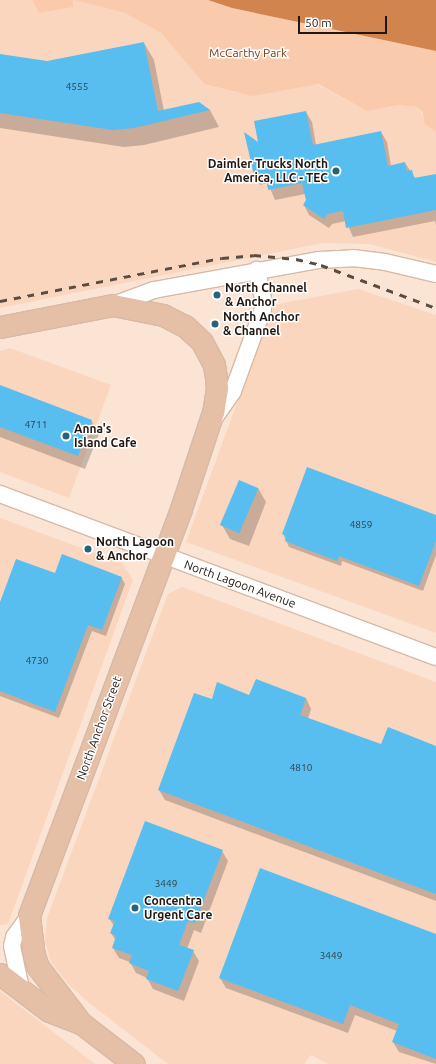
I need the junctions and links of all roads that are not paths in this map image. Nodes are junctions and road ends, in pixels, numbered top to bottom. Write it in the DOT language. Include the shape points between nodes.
graph roads {
  1 [pos="257,270"];
  2 [pos="436,274"];
  3 [pos="113,305"];
  4 [pos="0,327"];
  5 [pos="209,425"];
  6 [pos="0,494"];
  7 [pos="163,555"];
  8 [pos="436,657"];
  9 [pos="29,916"];
  10 [pos="7,938"];
  11 [pos="0,974"];
  12 [pos="21,989"];
  13 [pos="81,1023"];
  14 [pos="134,1064"];
  1 -- 2 [label="street" via="319,260 353,258 399,264"];
  1 -- 3 [label="street" via="154,290"];
  1 -- 5 [label="street, North Anchor Street" via="263,309 233,391"];
  3 -- 4 [label="main road"];
  3 -- 5 [label="main road, North Anchor Street" via="163,315 175,320 202,342 214,365 216,377 216,399"];
  5 -- 7 [label="main road, North Anchor Street"];
  6 -- 7 [label="street, North Lagoon Avenue"];
  7 -- 8 [label="street, North Lagoon Avenue"];
  7 -- 9 [label="main road, North Anchor Street"];
  9 -- 10 [label="street"];
  9 -- 13 [label="main road, North Anchor Street" via="38,967"];
  10 -- 12 [label="street"];
  11 -- 12 [label="main road"];
  12 -- 13 [label="main road" via="49,1011"];
  13 -- 14 [label="main road"];
}
